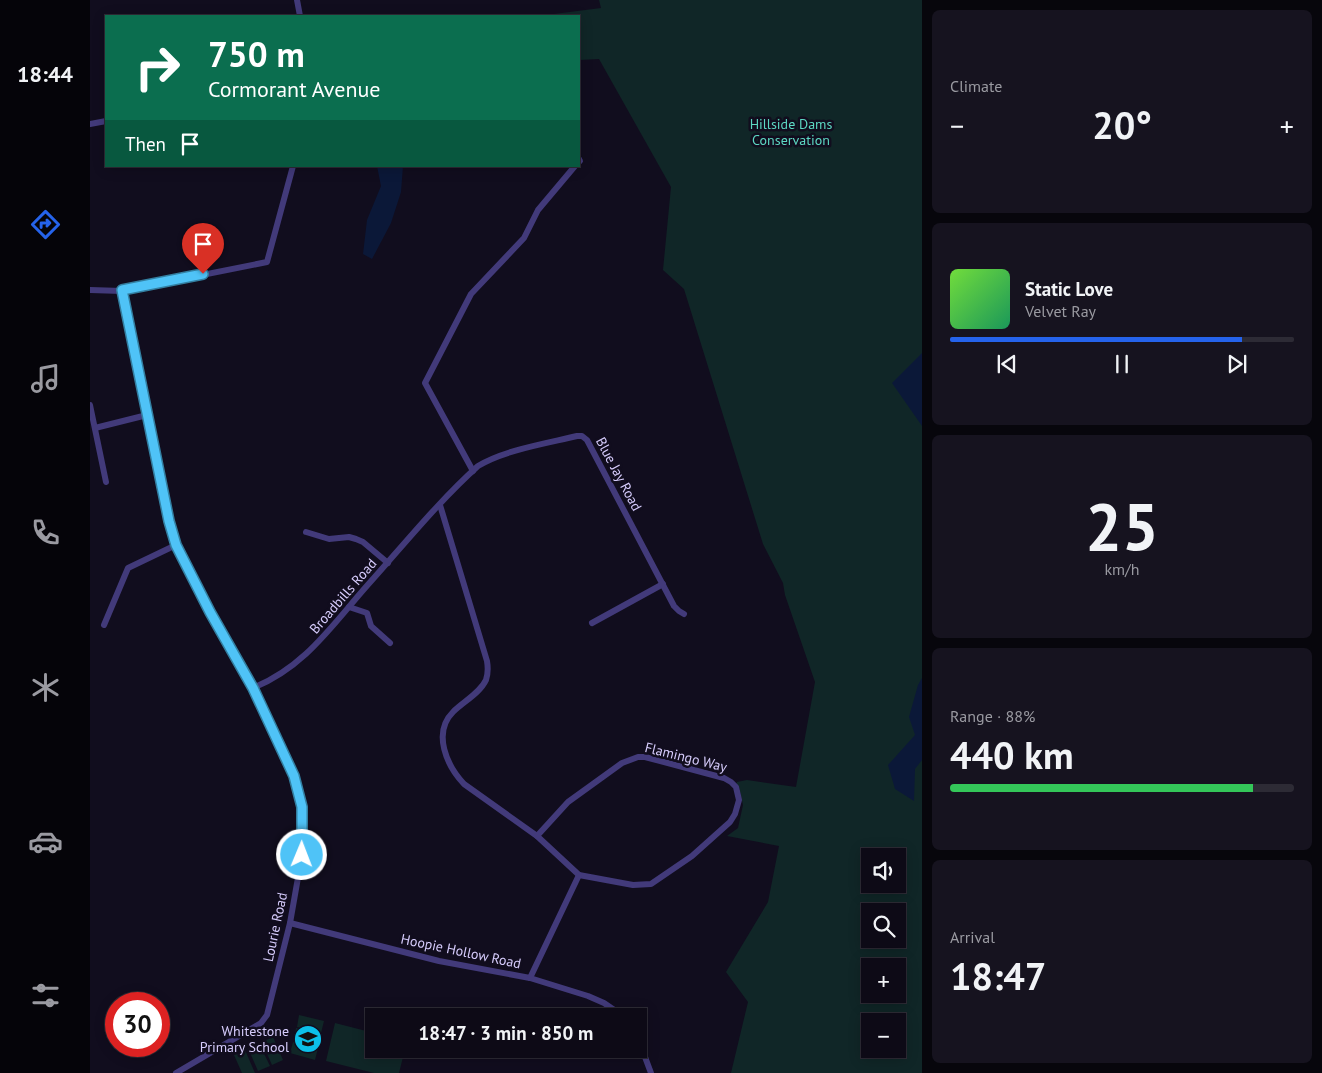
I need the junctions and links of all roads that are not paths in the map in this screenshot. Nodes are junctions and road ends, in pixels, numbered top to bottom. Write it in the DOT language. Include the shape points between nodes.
graph roads {
  1 [pos="296,0"];
  2 [pos="300,15"];
  3 [pos="105,121"];
  4 [pos="90,124"];
  5 [pos="293,167"];
  6 [pos="575,167"];
  7 [pos="90,290"];
  8 [pos="122,290"];
  9 [pos="90,404"];
  10 [pos="147,415"];
  11 [pos="95,428"];
  12 [pos="473,471"];
  13 [pos="106,482"];
  14 [pos="440,505"];
  15 [pos="306,532"];
  16 [pos="176,545"];
  17 [pos="388,563"];
  18 [pos="663,584"];
  19 [pos="349,607"];
  20 [pos="684,614"];
  21 [pos="592,623"];
  22 [pos="104,625"];
  23 [pos="390,643"];
  24 [pos="253,688"];
  25 [pos="537,836"];
  26 [pos="579,875"];
  27 [pos="290,923"];
  28 [pos="530,978"];
  29 [pos="611,1008"];
  30 [pos="645,1058"];
  31 [pos="176,1073"];
  32 [pos="651,1073"];
  1 -- 2 [label="street"];
  3 -- 4 [label="street"];
  5 -- 8 [label="street" via="267,262"];
  6 -- 12 [label="street" via="538,210 524,238 471,294 425,383"];
  7 -- 8 [label="street"];
  8 -- 10 [label="street, Lourie Road"];
  9 -- 11 [label="street"];
  10 -- 11 [label="street"];
  10 -- 16 [label="street, Lourie Road"];
  11 -- 13 [label="street"];
  12 -- 14 [label="street, Blue Jay Road"];
  12 -- 18 [label="street, Blue Jay Road" via="485,462 516,451 577,436 585,438"];
  14 -- 17 [label="street, Broadbills Road"];
  14 -- 25 [label="street" via="488,669 480,689 451,713 444,730 443,748 451,768 464,784"];
  15 -- 17 [label="street" via="329,539 356,539"];
  16 -- 22 [label="street" via="128,568"];
  16 -- 24 [label="street, Lourie Road"];
  17 -- 19 [label="street, Broadbills Road"];
  18 -- 20 [label="street, Blue Jay Road" via="674,606"];
  18 -- 21 [label="street"];
  19 -- 23 [label="street" via="367,613 371,626"];
  19 -- 24 [label="street, Broadbills Road" via="302,659"];
  24 -- 27 [label="street, Lourie Road" via="294,776 302,807 302,855"];
  25 -- 26 [label="street"];
  25 -- 26 [label="street, Flamingo Way" via="568,802 630,758 645,757 724,778 736,787 739,800 730,822 692,856 655,882 646,886 633,885"];
  26 -- 28 [label="street"];
  27 -- 28 [label="street, Hoopie Hollow Road" via="439,961"];
  27 -- 31 [label="street, Lourie Road" via="264,1020"];
  28 -- 29 [label="street, Hoopie Hollow Road" via="588,996"];
  30 -- 32 [label="street"];
}
